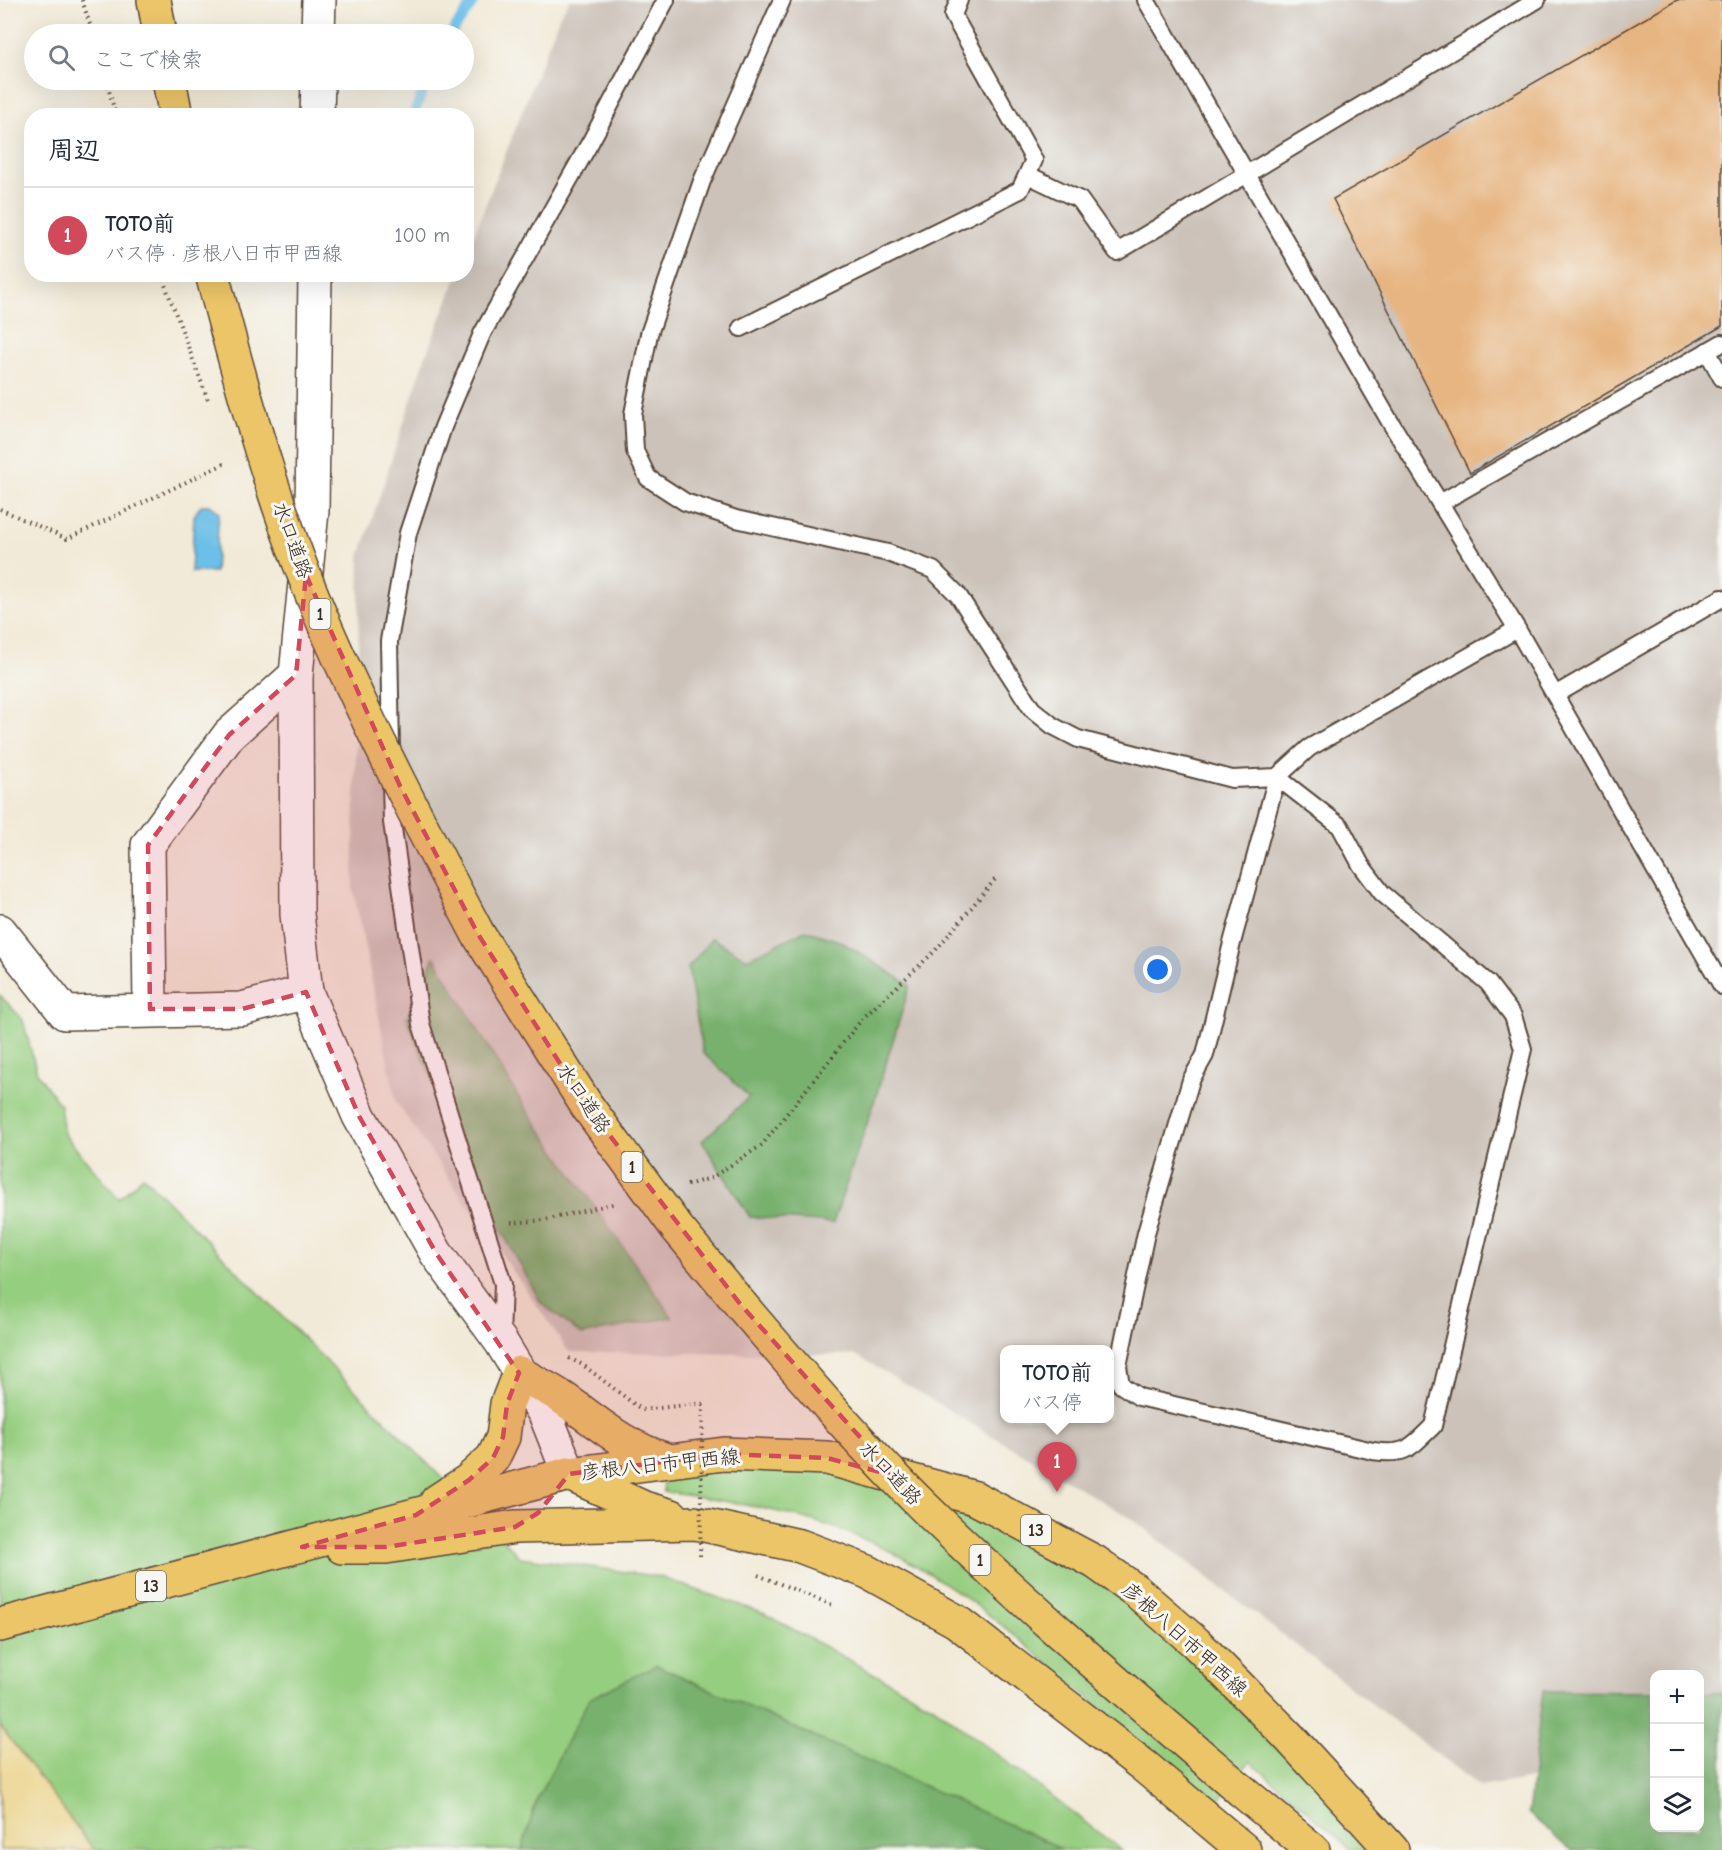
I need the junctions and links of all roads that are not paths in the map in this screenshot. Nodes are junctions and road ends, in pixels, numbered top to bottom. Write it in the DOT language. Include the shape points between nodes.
graph roads {
  1 [pos="154,0"];
  2 [pos="319,0"];
  3 [pos="666,0"];
  4 [pos="782,0"];
  5 [pos="959,0"];
  6 [pos="1146,0"];
  7 [pos="1537,0"];
  8 [pos="158,24"];
  9 [pos="318,24"];
  10 [pos="171,90"];
  11 [pos="318,90"];
  12 [pos="174,108"];
  13 [pos="317,108"];
  14 [pos="1247,173"];
  15 [pos="1028,175"];
  16 [pos="214,282"];
  17 [pos="315,282"];
  18 [pos="741,328"];
  19 [pos="1722,343"];
  20 [pos="1707,351"];
  21 [pos="1722,378"];
  22 [pos="1440,503"];
  23 [pos="1722,598"];
  24 [pos="1517,629"];
  25 [pos="296,675"];
  26 [pos="1555,695"];
  27 [pos="1277,777"];
  28 [pos="0,931"];
  29 [pos="1720,980"];
  30 [pos="306,992"];
  31 [pos="150,1009"];
  32 [pos="501,1342"];
  33 [pos="519,1373"];
  34 [pos="669,1461"];
  35 [pos="569,1474"];
  36 [pos="478,1488"];
  37 [pos="695,1523"];
  38 [pos="515,1527"];
  39 [pos="302,1547"];
  40 [pos="0,1625"];
  41 [pos="1244,1850"];
  42 [pos="1313,1850"];
  43 [pos="1392,1850"];
  1 -- 8 [label="main road"];
  2 -- 9 [label="street"];
  3 -- 32 [label="lane" via="482,334 443,427 408,533 389,641 392,822 420,1024 503,1284"];
  4 -- 27 [label="lane" via="702,181 649,334 633,414 634,451 648,478 685,501 736,519 888,553 933,570 958,595 1032,709 1077,739 1232,779"];
  5 -- 15 [label="lane" via="953,15 1034,160"];
  6 -- 14 [label="lane"];
  7 -- 14 [label="lane"];
  10 -- 12 [label="main road"];
  11 -- 13 [label="street"];
  14 -- 15 [label="lane" via="1117,252 1080,200"];
  14 -- 22 [label="lane"];
  15 -- 18 [label="lane" via="1020,190"];
  16 -- 42 [label="main road, 水口道路 / 1, bridge" via="251,422 319,611 400,786 478,934 587,1106 677,1228 741,1305 837,1417 923,1506 1047,1623"];
  17 -- 25 [label="street" via="312,511"];
  19 -- 20 [label="lane"];
  20 -- 21 [label="lane"];
  20 -- 22 [label="lane"];
  22 -- 24 [label="lane"];
  23 -- 26 [label="lane"];
  24 -- 26 [label="lane"];
  24 -- 27 [label="lane" via="1309,748"];
  25 -- 30 [label="street" via="297,914"];
  25 -- 31 [label="street" via="229,735 148,845"];
  26 -- 29 [label="lane"];
  27 -- 27 [label="lane" via="1340,826 1382,893 1488,983 1513,1017 1522,1040 1523,1049 1432,1426 1409,1450 1394,1454 1138,1397 1121,1385 1118,1366 1146,1233 1191,1080 1205,1054"];
  28 -- 31 [label="street" via="65,1013"];
  30 -- 31 [label="street" via="242,1009"];
  30 -- 32 [label="street" via="359,1116 436,1253"];
  32 -- 33 [label="street"];
  33 -- 34 [label="main road" via="563,1399 611,1435 642,1453"];
  33 -- 35 [label="street" via="546,1416"];
  33 -- 36 [label="main road, 13" via="507,1404 503,1437"];
  34 -- 35 [label="main road, 彦根八日市甲西線 / 13"];
  34 -- 43 [label="main road, 彦根八日市甲西線 / 13" via="724,1454 827,1458 975,1498 1085,1556 1136,1591 1196,1643"];
  35 -- 36 [label="main road, 彦根八日市甲西線 / 13"];
  35 -- 37 [label="main road, 13" via="644,1508"];
  35 -- 38 [label="main road, 13" via="538,1513"];
  36 -- 39 [label="main road, 彦根八日市甲西線 / 13" via="416,1515"];
  37 -- 38 [label="main road, 彦根八日市甲西線 / 13"];
  37 -- 41 [label="main road, 彦根八日市甲西線 / 13" via="810,1550 868,1572 956,1621 1144,1766"];
  38 -- 39 [label="main road, 彦根八日市甲西線 / 13" via="386,1547"];
  39 -- 40 [label="main road, 彦根八日市甲西線 / 13"];
}
